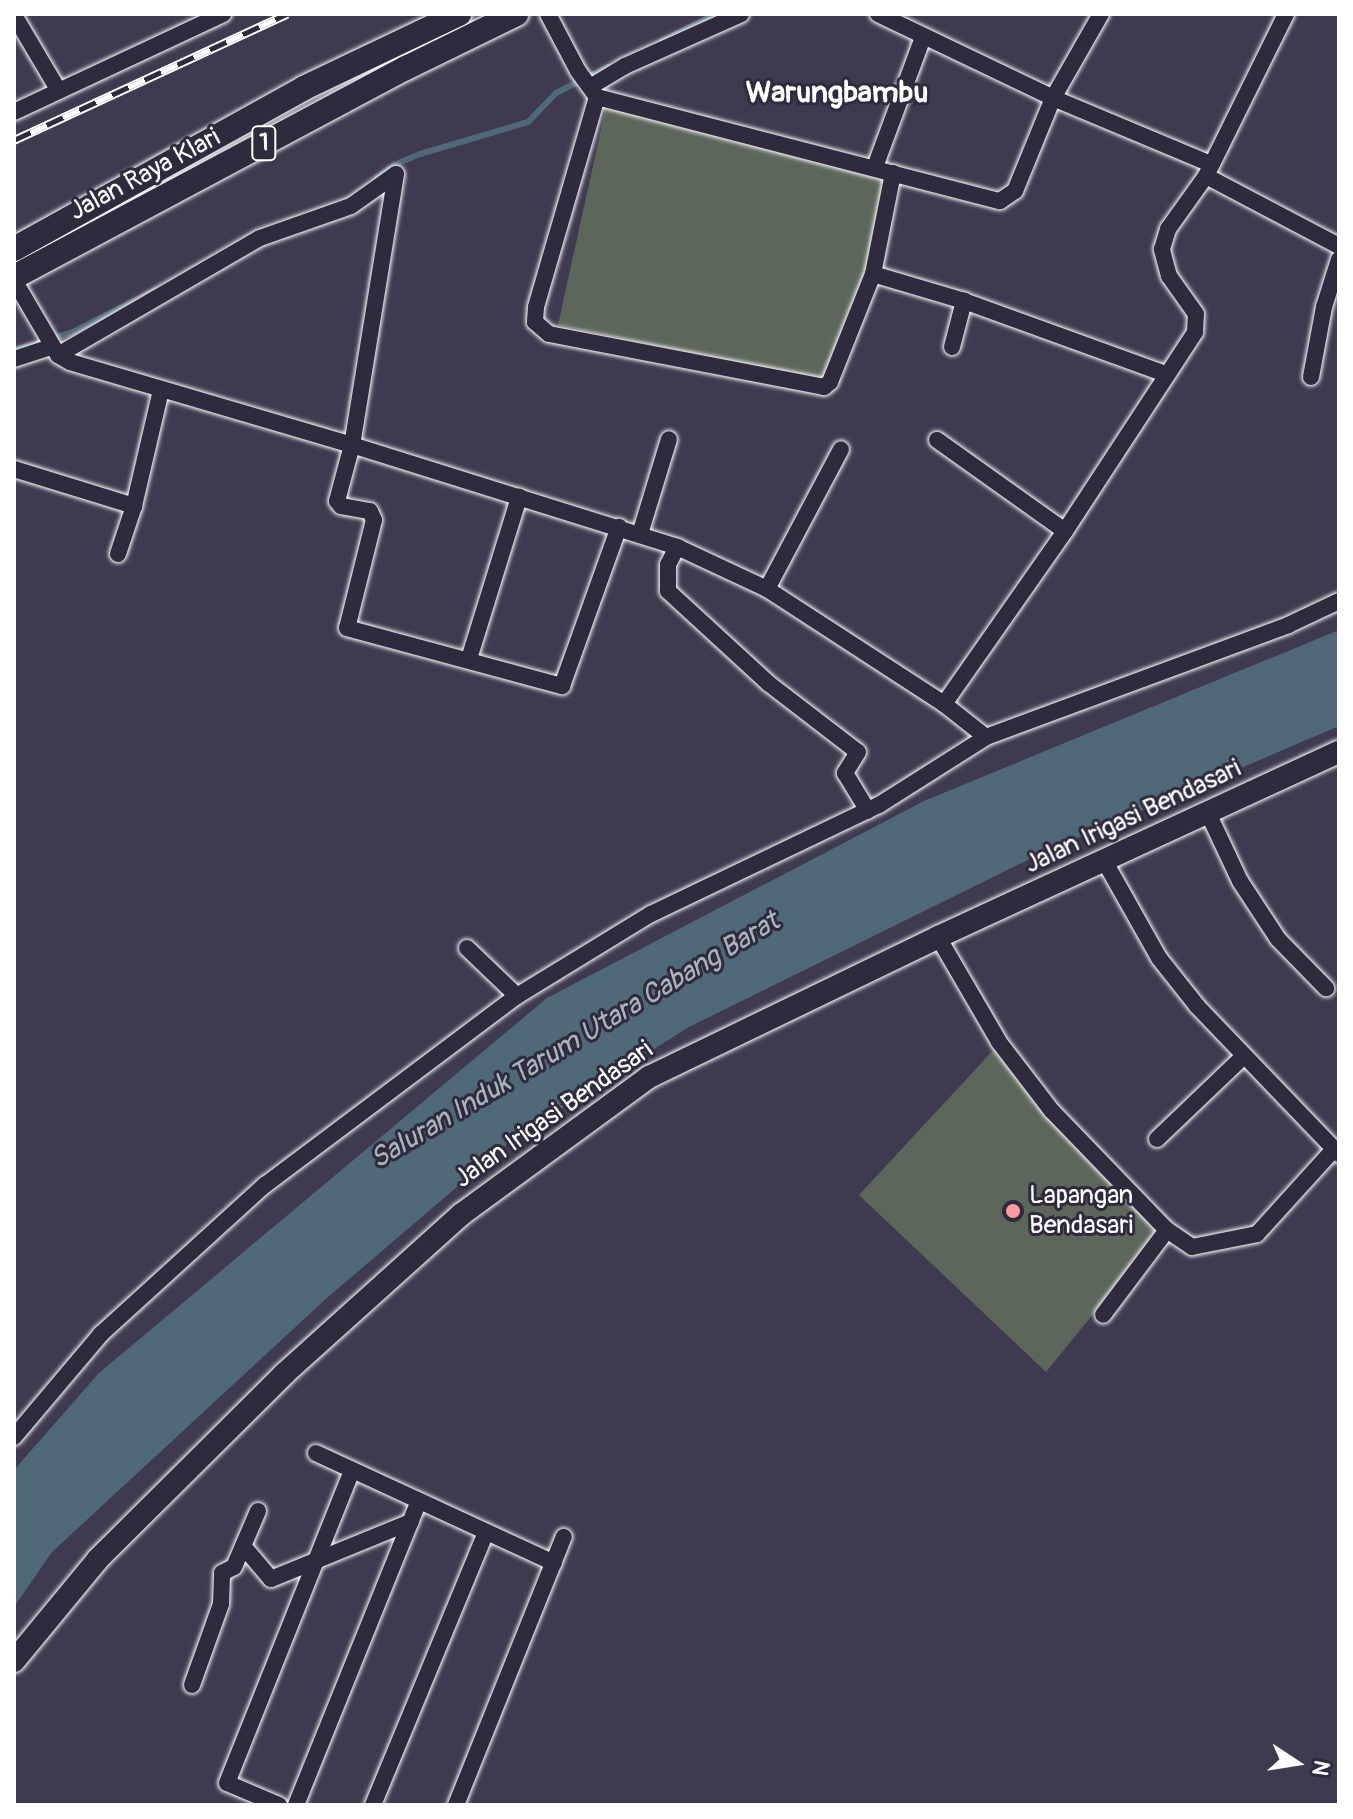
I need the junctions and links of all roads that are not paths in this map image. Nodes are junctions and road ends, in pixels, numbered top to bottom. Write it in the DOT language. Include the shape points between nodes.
graph roads {
  1 [pos="223,14"];
  2 [pos="459,14"];
  3 [pos="516,14"];
  4 [pos="548,14"];
  5 [pos="741,14"];
  6 [pos="877,14"];
  7 [pos="1101,14"];
  8 [pos="1286,14"];
  9 [pos="14,15"];
  10 [pos="923,37"];
  11 [pos="588,84"];
  12 [pos="59,91"];
  13 [pos="1053,98"];
  14 [pos="14,112"];
  15 [pos="875,167"];
  16 [pos="1208,170"];
  17 [pos="893,173"];
  18 [pos="1339,246"];
  19 [pos="14,249"];
  20 [pos="1339,259"];
  21 [pos="873,274"];
  22 [pos="14,278"];
  23 [pos="964,301"];
  24 [pos="952,347"];
  25 [pos="53,348"];
  26 [pos="14,359"];
  27 [pos="1166,374"];
  28 [pos="1311,377"];
  29 [pos="161,390"];
  30 [pos="669,439"];
  31 [pos="937,440"];
  32 [pos="352,445"];
  33 [pos="841,449"];
  34 [pos="14,469"];
  35 [pos="519,497"];
  36 [pos="134,506"];
  37 [pos="619,527"];
  38 [pos="1065,531"];
  39 [pos="640,534"];
  40 [pos="677,547"];
  41 [pos="118,554"];
  42 [pos="767,589"];
  43 [pos="1339,601"];
  44 [pos="469,659"];
  45 [pos="944,704"];
  46 [pos="986,737"];
  47 [pos="1339,752"];
  48 [pos="868,811"];
  49 [pos="1208,813"];
  50 [pos="1105,862"];
  51 [pos="938,937"];
  52 [pos="467,948"];
  53 [pos="1326,988"];
  54 [pos="517,996"];
  55 [pos="1244,1056"];
  56 [pos="1157,1139"];
  57 [pos="1336,1151"];
  58 [pos="1167,1230"];
  59 [pos="1103,1315"];
  60 [pos="14,1437"];
  61 [pos="316,1453"];
  62 [pos="352,1470"];
  63 [pos="419,1501"];
  64 [pos="258,1511"];
  65 [pos="411,1522"];
  66 [pos="486,1532"];
  67 [pos="564,1537"];
  68 [pos="243,1546"];
  69 [pos="315,1560"];
  70 [pos="554,1563"];
  71 [pos="14,1661"];
  72 [pos="192,1685"];
  73 [pos="279,1805"];
  74 [pos="296,1805"];
  75 [pos="373,1805"];
  76 [pos="456,1805"];
  1 -- 12 [label="street"];
  2 -- 19 [label="main road, Jalan Raya Klari / 1" via="304,88"];
  3 -- 22 [label="main road, Jalan Raya Klari / 1"];
  4 -- 11 [label="street"];
  5 -- 11 [label="street"];
  6 -- 10 [label="street"];
  7 -- 13 [label="street"];
  8 -- 16 [label="street"];
  9 -- 12 [label="street"];
  10 -- 13 [label="street"];
  10 -- 15 [label="street"];
  11 -- 15 [label="street"];
  11 -- 21 [label="street" via="536,307 540,329 817,388 830,382"];
  12 -- 14 [label="street"];
  13 -- 16 [label="street"];
  13 -- 17 [label="street" via="1023,175 1008,198 975,197"];
  15 -- 17 [label="street"];
  16 -- 18 [label="street"];
  16 -- 27 [label="street" via="1168,229 1162,249 1169,276 1198,323"];
  17 -- 21 [label="street"];
  20 -- 28 [label="street"];
  21 -- 23 [label="street"];
  22 -- 25 [label="street"];
  23 -- 24 [label="street"];
  23 -- 27 [label="street"];
  25 -- 26 [label="street"];
  25 -- 29 [label="street"];
  25 -- 32 [label="street" via="260,238 351,206 396,174"];
  27 -- 38 [label="street"];
  29 -- 32 [label="street"];
  29 -- 36 [label="street"];
  30 -- 39 [label="street"];
  31 -- 38 [label="street"];
  32 -- 35 [label="street"];
  32 -- 44 [label="street" via="338,504 370,511 374,520 347,628"];
  33 -- 42 [label="street"];
  34 -- 36 [label="street"];
  35 -- 37 [label="street"];
  35 -- 44 [label="street"];
  36 -- 41 [label="street"];
  37 -- 39 [label="street"];
  37 -- 44 [label="street" via="562,686"];
  38 -- 45 [label="street"];
  39 -- 40 [label="street"];
  40 -- 42 [label="street"];
  40 -- 48 [label="street" via="668,565 668,591 768,683 858,752 845,773"];
  42 -- 45 [label="street"];
  43 -- 46 [label="street" via="1288,625"];
  45 -- 46 [label="street"];
  46 -- 48 [label="street"];
  47 -- 49 [label="street, Jalan Irigasi Bendasari"];
  48 -- 54 [label="street" via="651,914"];
  49 -- 50 [label="street, Jalan Irigasi Bendasari"];
  49 -- 53 [label="street" via="1240,881 1278,939"];
  50 -- 51 [label="street, Jalan Irigasi Bendasari"];
  50 -- 55 [label="street" via="1159,958"];
  51 -- 58 [label="street" via="999,1042 1043,1099"];
  51 -- 71 [label="street, Jalan Irigasi Bendasari" via="649,1077 462,1214 284,1374 98,1559"];
  52 -- 54 [label="street"];
  54 -- 60 [label="street" via="265,1185 101,1334"];
  55 -- 56 [label="street"];
  55 -- 57 [label="street"];
  57 -- 58 [label="street" via="1257,1234 1192,1247"];
  58 -- 59 [label="street"];
  61 -- 62 [label="street"];
  62 -- 63 [label="street"];
  62 -- 69 [label="street"];
  63 -- 65 [label="street"];
  63 -- 66 [label="street"];
  64 -- 68 [label="street"];
  65 -- 69 [label="street"];
  65 -- 74 [label="street"];
  66 -- 70 [label="street"];
  66 -- 75 [label="street"];
  67 -- 70 [label="street"];
  68 -- 69 [label="street" via="271,1579"];
  68 -- 72 [label="street" via="234,1567 222,1573 221,1604"];
  69 -- 73 [label="street" via="227,1783"];
  70 -- 76 [label="street"];
}
